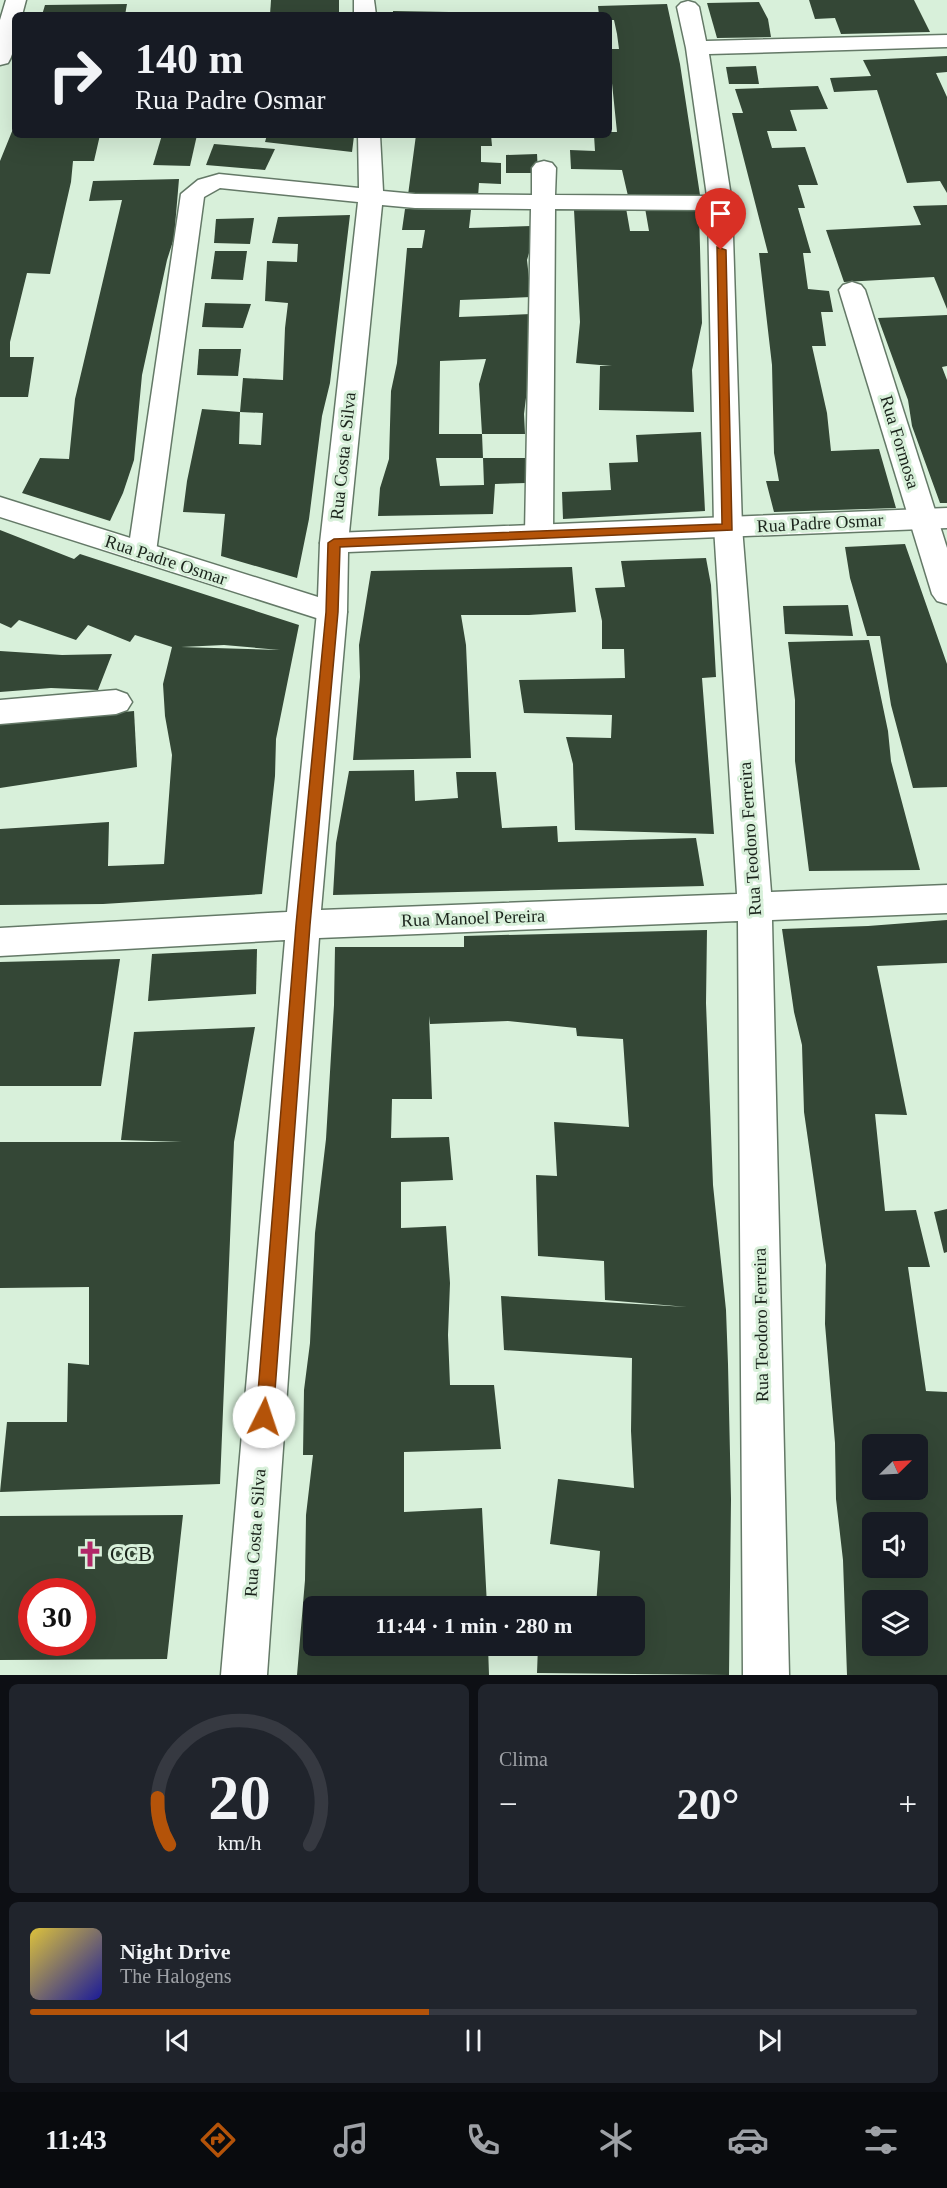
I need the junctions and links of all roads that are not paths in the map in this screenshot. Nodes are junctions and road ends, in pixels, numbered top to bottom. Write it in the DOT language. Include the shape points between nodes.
graph roads {
  1 [pos="688,7"];
  2 [pos="12,14"];
  3 [pos="947,41"];
  4 [pos="697,48"];
  5 [pos="0,58"];
  6 [pos="369,138"];
  7 [pos="544,168"];
  8 [pos="371,195"];
  9 [pos="720,203"];
  10 [pos="544,204"];
  11 [pos="852,290"];
  12 [pos="0,507"];
  13 [pos="935,518"];
  14 [pos="728,527"];
  15 [pos="539,534"];
  16 [pos="334,543"];
  17 [pos="142,552"];
  18 [pos="947,594"];
  19 [pos="332,612"];
  20 [pos="116,702"];
  21 [pos="0,712"];
  22 [pos="947,899"];
  23 [pos="755,906"];
  24 [pos="303,925"];
  25 [pos="0,942"];
  26 [pos="244,1675"];
  27 [pos="766,1675"];
  1 -- 4 [label="street, Rua Teodoro Ferreira"];
  2 -- 5 [label="street"];
  3 -- 4 [label="street"];
  4 -- 9 [label="street, Rua Teodoro Ferreira"];
  6 -- 8 [label="street, Rua Costa e Silva"];
  7 -- 10 [label="street"];
  8 -- 10 [label="street" via="415,201"];
  8 -- 16 [label="street, Rua Costa e Silva"];
  8 -- 17 [label="street" via="219,181 193,194"];
  9 -- 10 [label="street"];
  9 -- 14 [label="street, Rua Teodoro Ferreira"];
  10 -- 15 [label="street"];
  11 -- 13 [label="street, Rua Formosa"];
  12 -- 17 [label="street, Rua Padre Osmar"];
  13 -- 14 [label="street, Rua Padre Osmar"];
  13 -- 18 [label="street, Rua Formosa"];
  14 -- 15 [label="street, Rua Padre Osmar"];
  14 -- 23 [label="street, Rua Teodoro Ferreira"];
  15 -- 16 [label="street, Rua Padre Osmar"];
  16 -- 19 [label="street, Rua Costa e Silva"];
  17 -- 19 [label="street, Rua Padre Osmar"];
  19 -- 24 [label="street, Rua Costa e Silva"];
  20 -- 21 [label="street"];
  22 -- 23 [label="street, Rua Manoel Pereira"];
  23 -- 24 [label="street, Rua Manoel Pereira"];
  23 -- 27 [label="street, Rua Teodoro Ferreira"];
  24 -- 25 [label="street, Rua Manoel Pereira"];
  24 -- 26 [label="street, Rua Costa e Silva"];
}
